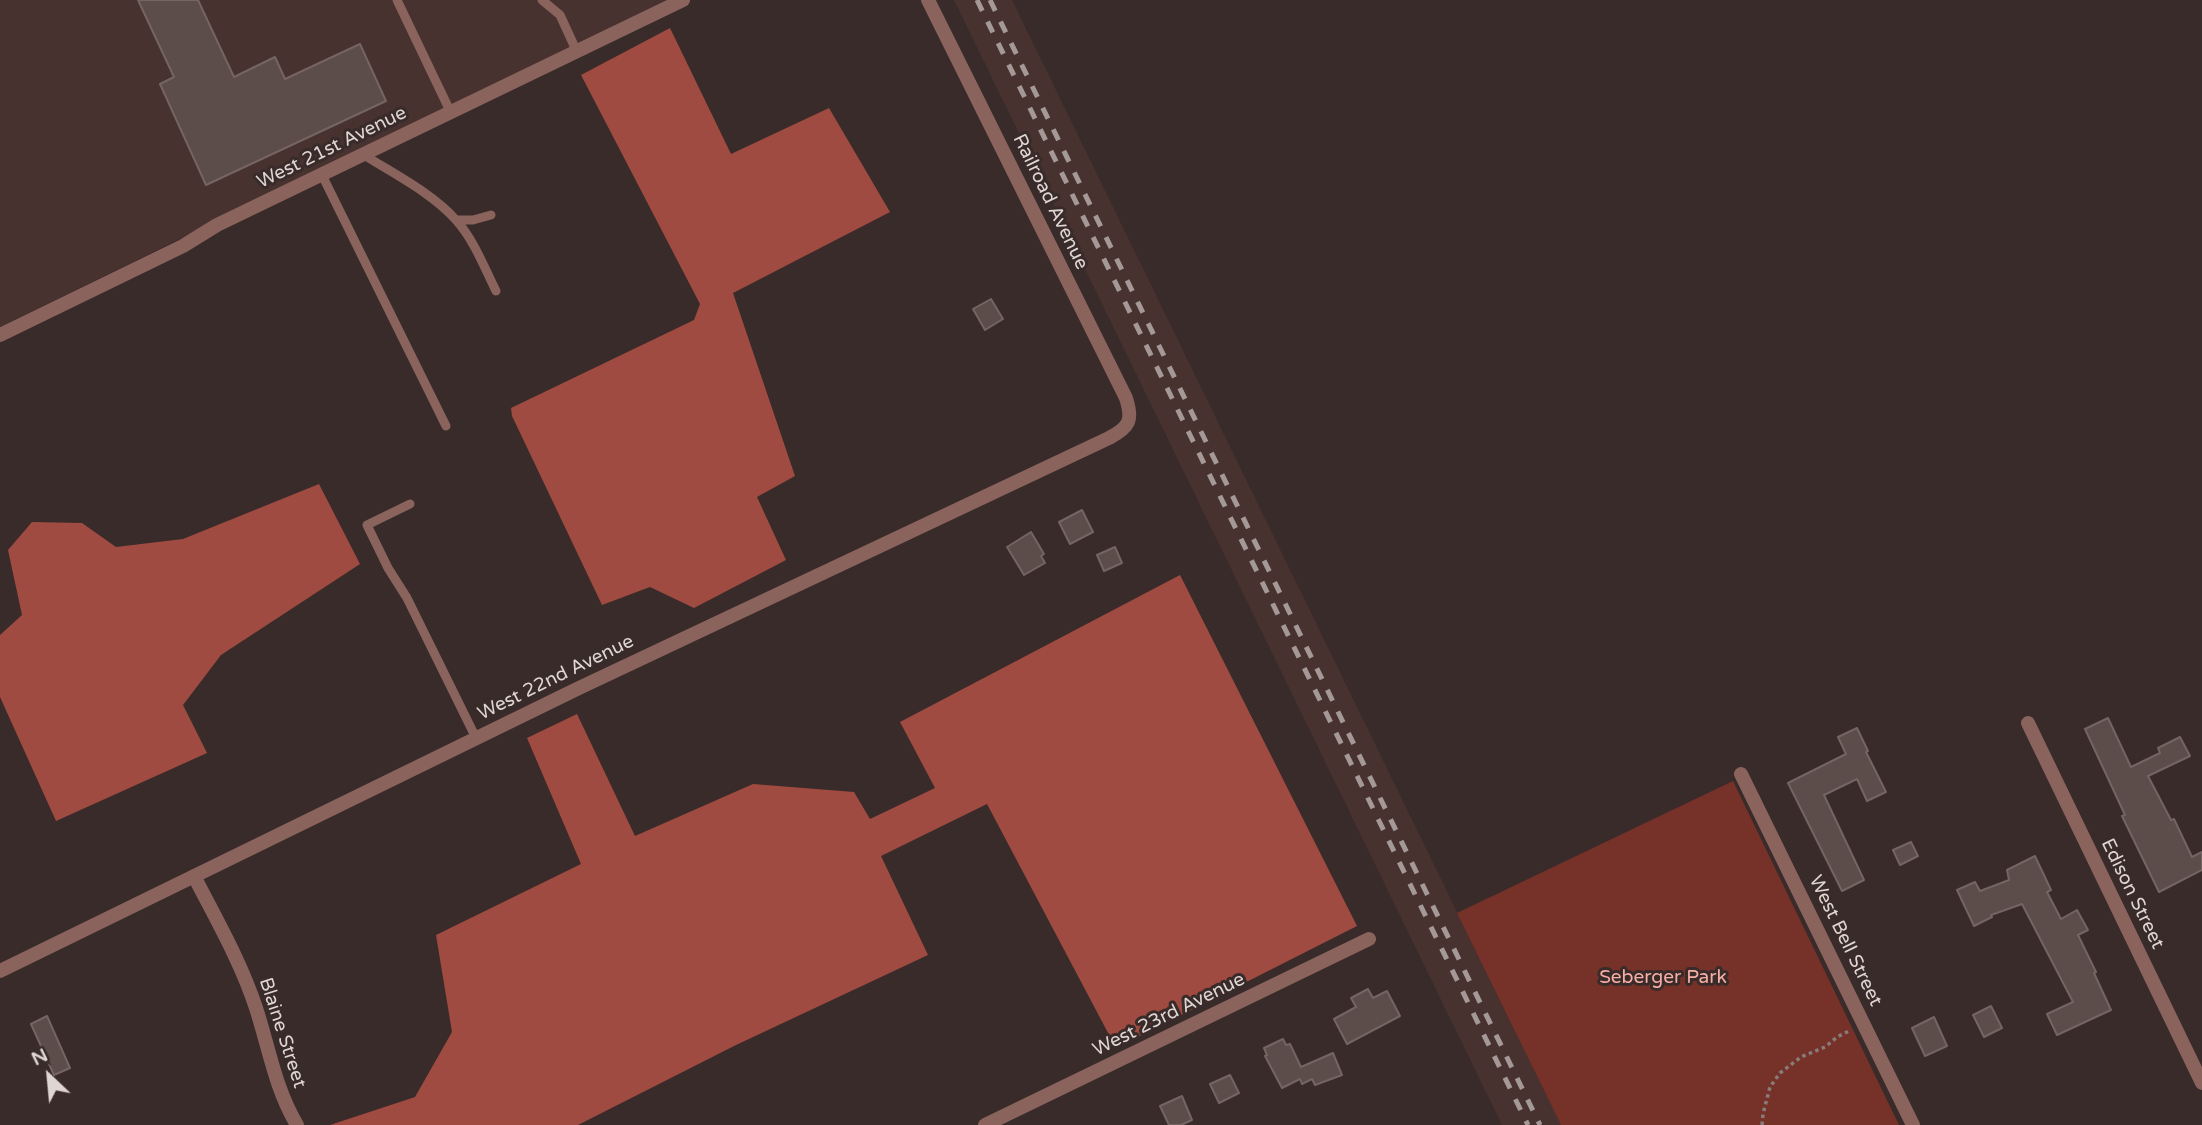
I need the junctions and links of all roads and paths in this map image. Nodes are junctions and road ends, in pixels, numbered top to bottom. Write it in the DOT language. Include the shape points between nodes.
graph roads {
  1 [pos="397,0"];
  2 [pos="542,0"];
  3 [pos="683,0"];
  4 [pos="928,0"];
  5 [pos="578,52"];
  6 [pos="451,113"];
  7 [pos="364,155"];
  8 [pos="322,175"];
  9 [pos="491,215"];
  10 [pos="456,220"];
  11 [pos="496,291"];
  12 [pos="0,335"];
  13 [pos="1129,423"];
  14 [pos="446,426"];
  15 [pos="410,504"];
  16 [pos="2028,723"];
  17 [pos="476,738"];
  18 [pos="1741,774"];
  19 [pos="194,876"];
  20 [pos="1369,939"];
  21 [pos="0,971"];
  22 [pos="1865,1026"];
  23 [pos="2202,1083"];
  24 [pos="297,1125"];
  25 [pos="985,1125"];
  26 [pos="1762,1125"];
  27 [pos="1913,1125"];
  1 -- 6 [label="lane"];
  2 -- 5 [label="lane" via="560,15"];
  3 -- 5 [label="street, West 21st Avenue"];
  4 -- 13 [label="street, Railroad Avenue" via="1126,398"];
  5 -- 6 [label="street, West 21st Avenue"];
  6 -- 7 [label="street, West 21st Avenue"];
  7 -- 8 [label="street, West 21st Avenue"];
  7 -- 10 [label="lane"];
  8 -- 12 [label="street, West 21st Avenue"];
  8 -- 14 [label="lane"];
  9 -- 10 [label="lane"];
  10 -- 11 [label="lane"];
  13 -- 17 [label="street, West 22nd Avenue" via="1110,438"];
  15 -- 17 [label="lane" via="367,525"];
  16 -- 23 [label="street, Edison Street"];
  17 -- 19 [label="street, West 22nd Avenue"];
  18 -- 22 [label="street, West Bell Street"];
  19 -- 21 [label="street, West 22nd Avenue"];
  19 -- 24 [label="street, Blaine Street" via="250,992 278,1088"];
  20 -- 25 [label="street, West 23rd Avenue"];
  22 -- 26 [label="path" via="1844,1033 1780,1073 1770,1087"];
  22 -- 27 [label="street, West Bell Street"];
}
